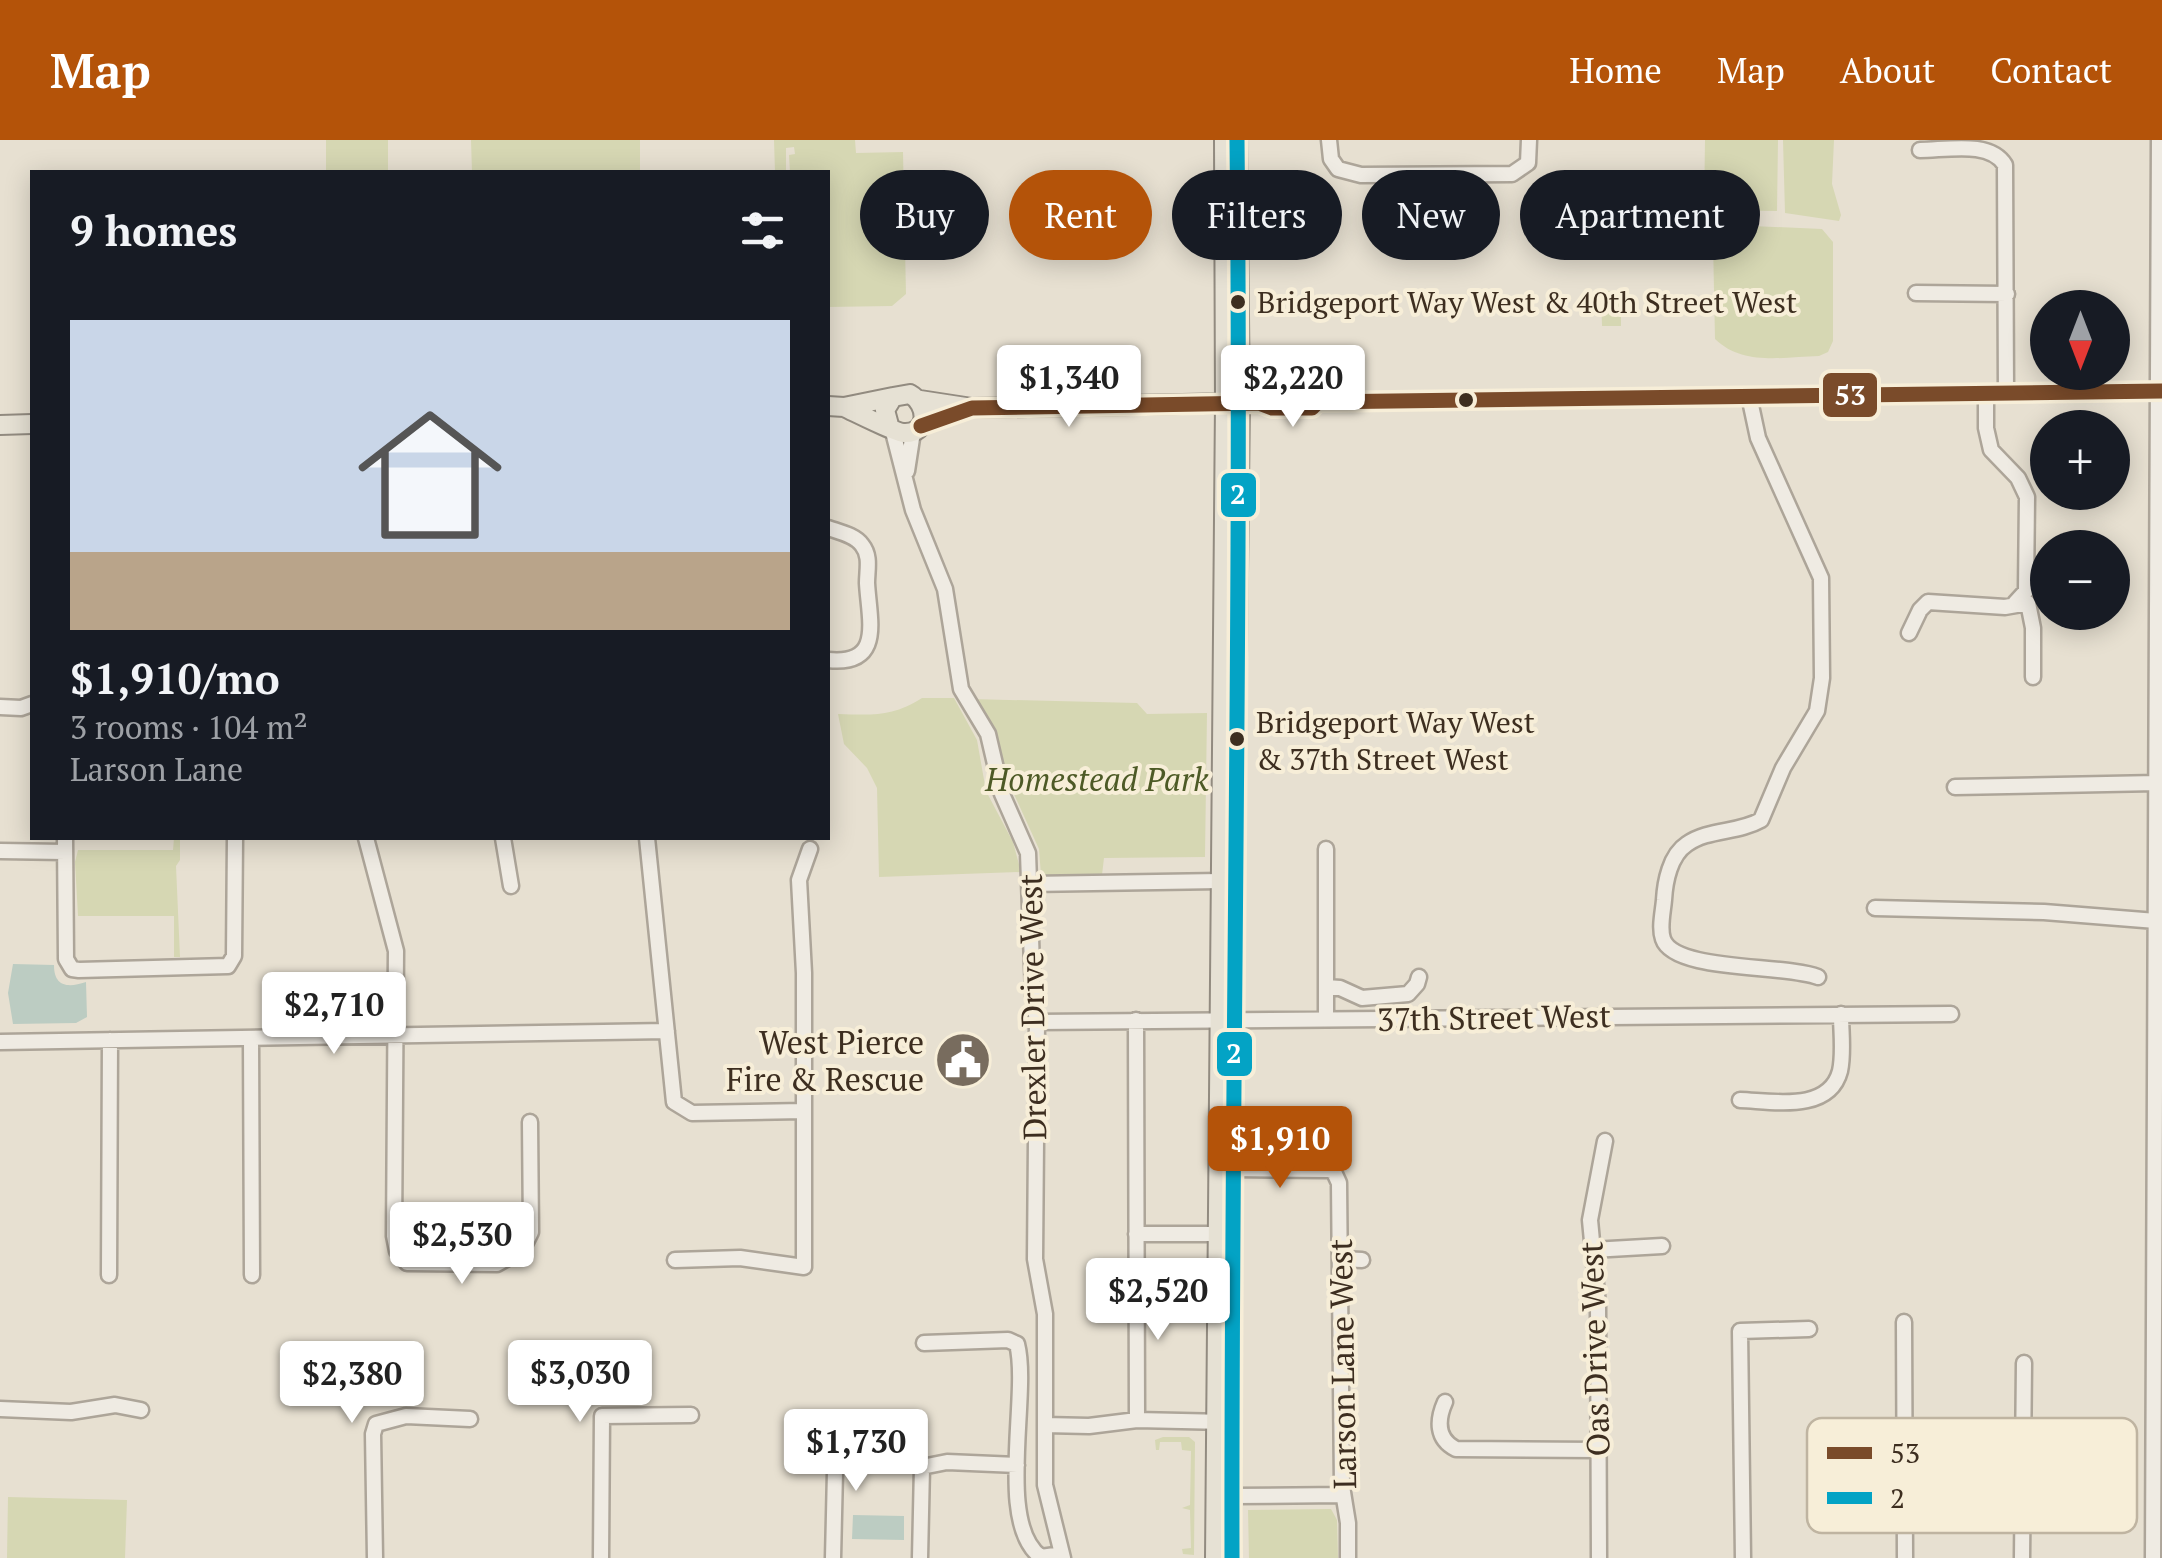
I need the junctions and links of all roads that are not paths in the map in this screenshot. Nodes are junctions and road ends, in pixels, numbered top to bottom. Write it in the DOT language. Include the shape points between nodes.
graph roads {
  1 [pos="1224,140"];
  2 [pos="1237,140"];
  3 [pos="1329,140"];
  4 [pos="1530,140"];
  5 [pos="2159,140"];
  6 [pos="1920,150"];
  7 [pos="1916,293"];
  8 [pos="2007,294"];
  9 [pos="2160,391"];
  10 [pos="1986,393"];
  11 [pos="2006,393"];
  12 [pos="1749,396"];
  13 [pos="893,397"];
  14 [pos="920,400"];
  15 [pos="1232,403"];
  16 [pos="836,406"];
  17 [pos="972,408"];
  18 [pos="30,424"];
  19 [pos="0,425"];
  20 [pos="890,427"];
  21 [pos="917,429"];
  22 [pos="907,477"];
  23 [pos="2160,506"];
  24 [pos="830,529"];
  25 [pos="2015,603"];
  26 [pos="1909,633"];
  27 [pos="2160,634"];
  28 [pos="830,660"];
  29 [pos="2032,676"];
  30 [pos="0,707"];
  31 [pos="29,709"];
  32 [pos="2156,784"];
  33 [pos="1955,787"];
  34 [pos="235,840"];
  35 [pos="367,840"];
  36 [pos="504,840"];
  37 [pos="647,840"];
  38 [pos="65,845"];
  39 [pos="810,849"];
  40 [pos="1326,849"];
  41 [pos="0,851"];
  42 [pos="1220,880"];
  43 [pos="1030,884"];
  44 [pos="511,886"];
  45 [pos="1875,908"];
  46 [pos="2156,921"];
  47 [pos="1818,977"];
  48 [pos="1326,987"];
  49 [pos="1398,994"];
  50 [pos="1841,1014"];
  51 [pos="1950,1014"];
  52 [pos="1225,1019"];
  53 [pos="1326,1019"];
  54 [pos="1136,1020"];
  55 [pos="1037,1022"];
  56 [pos="667,1031"];
  57 [pos="396,1034"];
  58 [pos="251,1038"];
  59 [pos="110,1040"];
  60 [pos="0,1042"];
  61 [pos="2158,1099"];
  62 [pos="1740,1100"];
  63 [pos="803,1111"];
  64 [pos="530,1122"];
  65 [pos="1604,1141"];
  66 [pos="1231,1170"];
  67 [pos="1136,1234"];
  68 [pos="1217,1234"];
  69 [pos="1662,1246"];
  70 [pos="1592,1250"];
  71 [pos="1340,1259"];
  72 [pos="674,1260"];
  73 [pos="1362,1260"];
  74 [pos="1136,1269"];
  75 [pos="1217,1270"];
  76 [pos="109,1275"];
  77 [pos="252,1275"];
  78 [pos="1904,1322"];
  79 [pos="1808,1329"];
  80 [pos="924,1343"];
  81 [pos="2024,1362"];
  82 [pos="1019,1377"];
  83 [pos="1044,1377"];
  84 [pos="1445,1402"];
  85 [pos="0,1409"];
  86 [pos="141,1410"];
  87 [pos="691,1415"];
  88 [pos="470,1418"];
  89 [pos="1904,1418"];
  90 [pos="2023,1418"];
  91 [pos="1137,1420"];
  92 [pos="1224,1422"];
  93 [pos="1044,1425"];
  94 [pos="836,1429"];
  95 [pos="1598,1450"];
  96 [pos="1017,1465"];
  97 [pos="1343,1495"];
  98 [pos="1233,1496"];
  99 [pos="1905,1533"];
  100 [pos="2022,1533"];
  101 [pos="1063,1556"];
  102 [pos="375,1558"];
  103 [pos="600,1558"];
  104 [pos="833,1558"];
  105 [pos="920,1558"];
  106 [pos="1214,1558"];
  107 [pos="1232,1558"];
  108 [pos="1348,1558"];
  109 [pos="1599,1558"];
  110 [pos="1742,1558"];
  111 [pos="1905,1558"];
  112 [pos="2022,1558"];
  113 [pos="2153,1558"];
  1 -- 15 [label="main road"];
  2 -- 15 [label="main road"];
  3 -- 4 [label="street" via="1335,166 1361,175 1512,174 1528,163"];
  5 -- 9 [label="street"];
  6 -- 8 [label="street" via="1986,149 2003,160"];
  7 -- 8 [label="street"];
  8 -- 11 [label="street"];
  9 -- 11 [label="street"];
  9 -- 23 [label="street"];
  10 -- 11 [label="street"];
  10 -- 12 [label="street"];
  10 -- 25 [label="street" via="1991,450 2027,497 2026,591"];
  12 -- 15 [label="street"];
  12 -- 47 [label="street" via="1761,445 1821,578 1820,700 1760,820 1681,849 1666,880 1662,936 1670,949 1705,963"];
  13 -- 14 [label="main road"];
  13 -- 16 [label="main road"];
  13 -- 20 [label="main road" via="885,410"];
  14 -- 17 [label="main road"];
  14 -- 21 [label="main road" via="925,416"];
  15 -- 17 [label="main road"];
  15 -- 42 [label="main road"];
  15 -- 52 [label="main road"];
  16 -- 20 [label="main road"];
  17 -- 21 [label="main road"];
  18 -- 19 [label="main road"];
  20 -- 21 [label="main road" via="902,433"];
  20 -- 22 [label="street, Drexler Drive West"];
  21 -- 22 [label="street, Drexler Drive West"];
  22 -- 43 [label="street, Drexler Drive West" via="945,588 961,689 988,734 998,785 1028,853"];
  23 -- 27 [label="street"];
  24 -- 28 [label="street" via="856,538 866,552 871,635 850,661"];
  25 -- 26 [label="street" via="1928,602"];
  25 -- 29 [label="street" via="2031,606"];
  27 -- 32 [label="street"];
  30 -- 31 [label="street"];
  32 -- 33 [label="street"];
  32 -- 46 [label="street"];
  34 -- 38 [label="street" via="234,956 222,968 72,969 66,960"];
  35 -- 57 [label="street" via="394,942"];
  36 -- 44 [label="street"];
  37 -- 56 [label="street"];
  38 -- 41 [label="street"];
  39 -- 63 [label="street" via="799,880"];
  40 -- 48 [label="street"];
  42 -- 43 [label="street"];
  42 -- 52 [label="main road"];
  43 -- 55 [label="street, Drexler Drive West"];
  45 -- 46 [label="street"];
  46 -- 61 [label="street"];
  48 -- 49 [label="street" via="1362,998"];
  48 -- 53 [label="street"];
  50 -- 51 [label="street, 37th Street West"];
  50 -- 53 [label="street, 37th Street West"];
  50 -- 62 [label="street" via="1840,1069 1829,1090 1804,1101"];
  52 -- 53 [label="street, 37th Street West"];
  52 -- 54 [label="street, 37th Street West"];
  52 -- 66 [label="main road"];
  52 -- 68 [label="main road"];
  54 -- 55 [label="street, 37th Street West"];
  54 -- 67 [label="street"];
  55 -- 83 [label="street, Drexler Drive West" via="1035,1259"];
  56 -- 57 [label="street"];
  56 -- 63 [label="street" via="674,1102 692,1113"];
  57 -- 58 [label="street"];
  57 -- 64 [label="street" via="394,1236 397,1251 413,1266 497,1264 522,1250 531,1232"];
  58 -- 59 [label="street"];
  58 -- 77 [label="street"];
  59 -- 60 [label="street"];
  59 -- 76 [label="street"];
  61 -- 113 [label="street"];
  63 -- 72 [label="street" via="804,1266 740,1258"];
  65 -- 70 [label="street, Oas Drive West" via="1591,1211"];
  66 -- 71 [label="street, Larson Lane West" via="1334,1172 1340,1183"];
  66 -- 92 [label="main road"];
  67 -- 68 [label="street"];
  67 -- 74 [label="street"];
  68 -- 75 [label="main road"];
  69 -- 70 [label="street"];
  70 -- 95 [label="street, Oas Drive West"];
  71 -- 73 [label="street"];
  71 -- 97 [label="street, Larson Lane West"];
  74 -- 75 [label="street"];
  74 -- 91 [label="street"];
  75 -- 92 [label="main road"];
  78 -- 89 [label="street"];
  79 -- 110 [label="street" via="1740,1331"];
  80 -- 82 [label="street" via="1013,1341 1020,1347"];
  81 -- 90 [label="street"];
  82 -- 83 [label="street"];
  82 -- 96 [label="street"];
  83 -- 93 [label="street, Drexler Drive West"];
  84 -- 95 [label="street" via="1440,1430 1456,1449"];
  85 -- 86 [label="street"];
  87 -- 103 [label="street" via="602,1416"];
  88 -- 102 [label="street" via="406,1416 376,1424"];
  91 -- 92 [label="street"];
  91 -- 93 [label="street"];
  92 -- 98 [label="main road"];
  92 -- 106 [label="main road"];
  93 -- 101 [label="street, Drexler Drive West" via="1046,1499"];
  94 -- 104 [label="street"];
  95 -- 109 [label="street, Oas Drive West"];
  96 -- 101 [label="street" via="1018,1513 1032,1550 1041,1557"];
  96 -- 105 [label="street" via="922,1467"];
  97 -- 98 [label="street"];
  97 -- 108 [label="street, Larson Lane West"];
  98 -- 107 [label="main road"];
  99 -- 111 [label="street"];
  100 -- 112 [label="street"];
}
